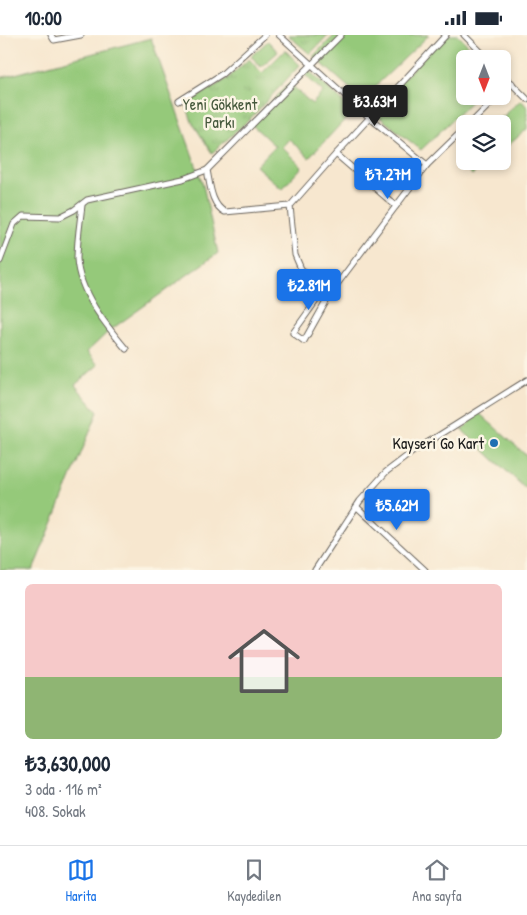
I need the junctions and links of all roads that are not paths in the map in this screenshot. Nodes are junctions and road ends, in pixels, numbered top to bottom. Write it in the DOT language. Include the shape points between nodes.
graph roads {
  1 [pos="81,35"];
  2 [pos="265,35"];
  3 [pos="279,35"];
  4 [pos="341,35"];
  5 [pos="446,35"];
  6 [pos="464,35"];
  7 [pos="52,38"];
  8 [pos="479,50"];
  9 [pos="312,65"];
  10 [pos="512,83"];
  11 [pos="527,99"];
  12 [pos="179,101"];
  13 [pos="489,105"];
  14 [pos="479,115"];
  15 [pos="370,118"];
  16 [pos="456,138"];
  17 [pos="336,154"];
  18 [pos="427,165"];
  19 [pos="207,170"];
  20 [pos="82,205"];
  21 [pos="396,206"];
  22 [pos="290,207"];
  23 [pos="0,261"];
  24 [pos="326,287"];
  25 [pos="332,291"];
  26 [pos="126,349"];
  27 [pos="527,380"];
  28 [pos="356,507"];
  29 [pos="315,570"];
  30 [pos="425,570"];
  1 -- 7 [label="street"];
  2 -- 12 [label="street" via="222,74"];
  3 -- 9 [label="street"];
  4 -- 9 [label="street"];
  5 -- 15 [label="street"];
  6 -- 8 [label="street"];
  9 -- 15 [label="street"];
  9 -- 19 [label="street"];
  10 -- 11 [label="street"];
  13 -- 14 [label="street"];
  15 -- 17 [label="street"];
  15 -- 18 [label="street"];
  16 -- 18 [label="street"];
  17 -- 21 [label="street"];
  17 -- 22 [label="street"];
  18 -- 21 [label="street"];
  19 -- 20 [label="street" via="87,201"];
  19 -- 22 [label="street" via="215,203 225,212"];
  20 -- 23 [label="street" via="56,218 26,215 20,218 14,224"];
  20 -- 26 [label="street" via="77,258 81,277 99,313"];
  21 -- 25 [label="street"];
  22 -- 24 [label="street" via="295,255 301,269"];
  24 -- 25 [label="street"];
  24 -- 25 [label="street" via="293,333 304,341"];
  27 -- 28 [label="street" via="401,459 373,485"];
  28 -- 29 [label="street"];
  28 -- 30 [label="street"];
}
